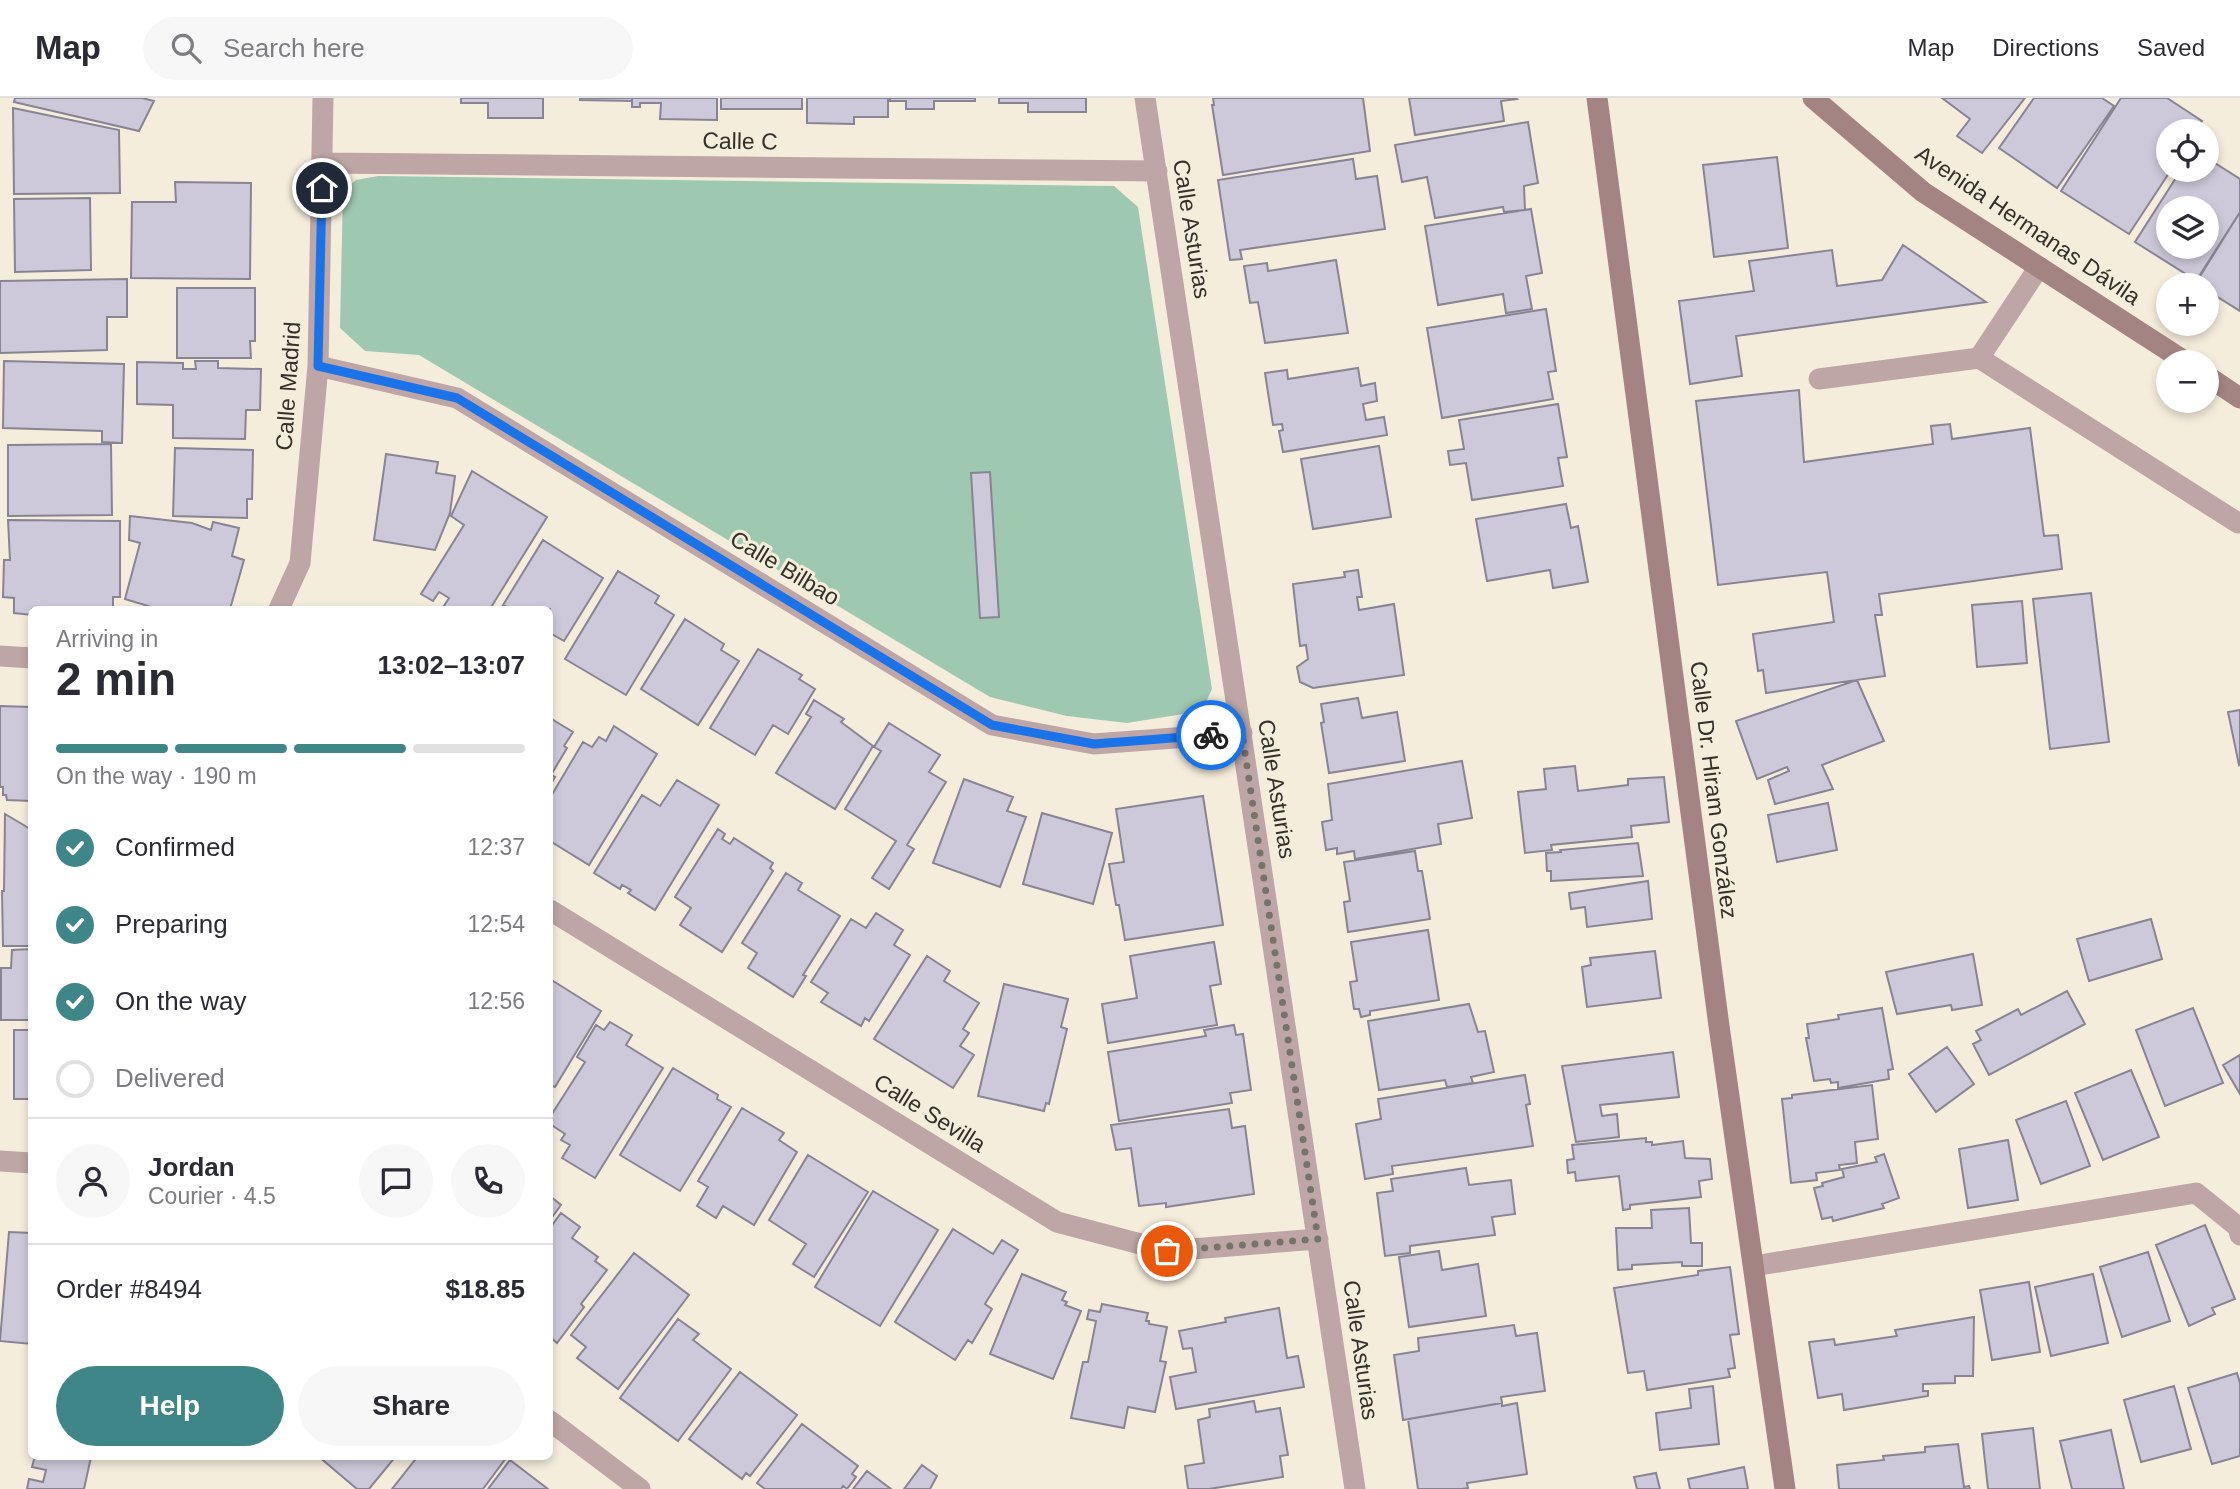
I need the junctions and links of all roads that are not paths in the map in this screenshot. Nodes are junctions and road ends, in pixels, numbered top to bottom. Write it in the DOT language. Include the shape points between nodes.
graph roads {
  1 [pos="323,98"];
  2 [pos="1145,98"];
  3 [pos="1597,98"];
  4 [pos="1813,98"];
  5 [pos="323,163"];
  6 [pos="1157,171"];
  7 [pos="2039,267"];
  8 [pos="2167,350"];
  9 [pos="1979,358"];
  10 [pos="318,366"];
  11 [pos="1819,379"];
  12 [pos="2219,384"];
  13 [pos="2240,398"];
  14 [pos="2238,523"];
  15 [pos="280,606"];
  16 [pos="0,656"];
  17 [pos="28,658"];
  18 [pos="1242,733"];
  19 [pos="553,912"];
  20 [pos="0,1161"];
  21 [pos="28,1163"];
  22 [pos="2240,1235"];
  23 [pos="1318,1239"];
  24 [pos="1754,1266"];
  25 [pos="553,1423"];
  26 [pos="640,1489"];
  27 [pos="1355,1489"];
  28 [pos="1785,1489"];
  1 -- 5 [label="street, Calle Madrid"];
  2 -- 6 [label="street, Calle Asturias"];
  3 -- 24 [label="street, Calle Dr. Hiram González"];
  4 -- 7 [label="street, Avenida Hermanas Dávila" via="1923,192"];
  5 -- 6 [label="street, Calle C"];
  5 -- 10 [label="street, Calle Madrid"];
  6 -- 18 [label="street, Calle Asturias"];
  7 -- 8 [label="street, Avenida Hermanas Dávila"];
  7 -- 9 [label="street"];
  9 -- 11 [label="street"];
  9 -- 14 [label="street"];
  10 -- 15 [label="street, Calle Madrid" via="300,563"];
  10 -- 18 [label="street, Calle Bilbao" via="457,398 992,725 1094,744"];
  12 -- 13 [label="street"];
  16 -- 17 [label="street"];
  18 -- 23 [label="street, Calle Asturias"];
  19 -- 23 [label="street, Calle Sevilla" via="1057,1222 1167,1251"];
  20 -- 21 [label="street"];
  22 -- 24 [label="street" via="2238,1227 2196,1193"];
  23 -- 27 [label="street, Calle Asturias"];
  24 -- 28 [label="street, Calle Dr. Hiram González"];
  25 -- 26 [label="street"];
}
